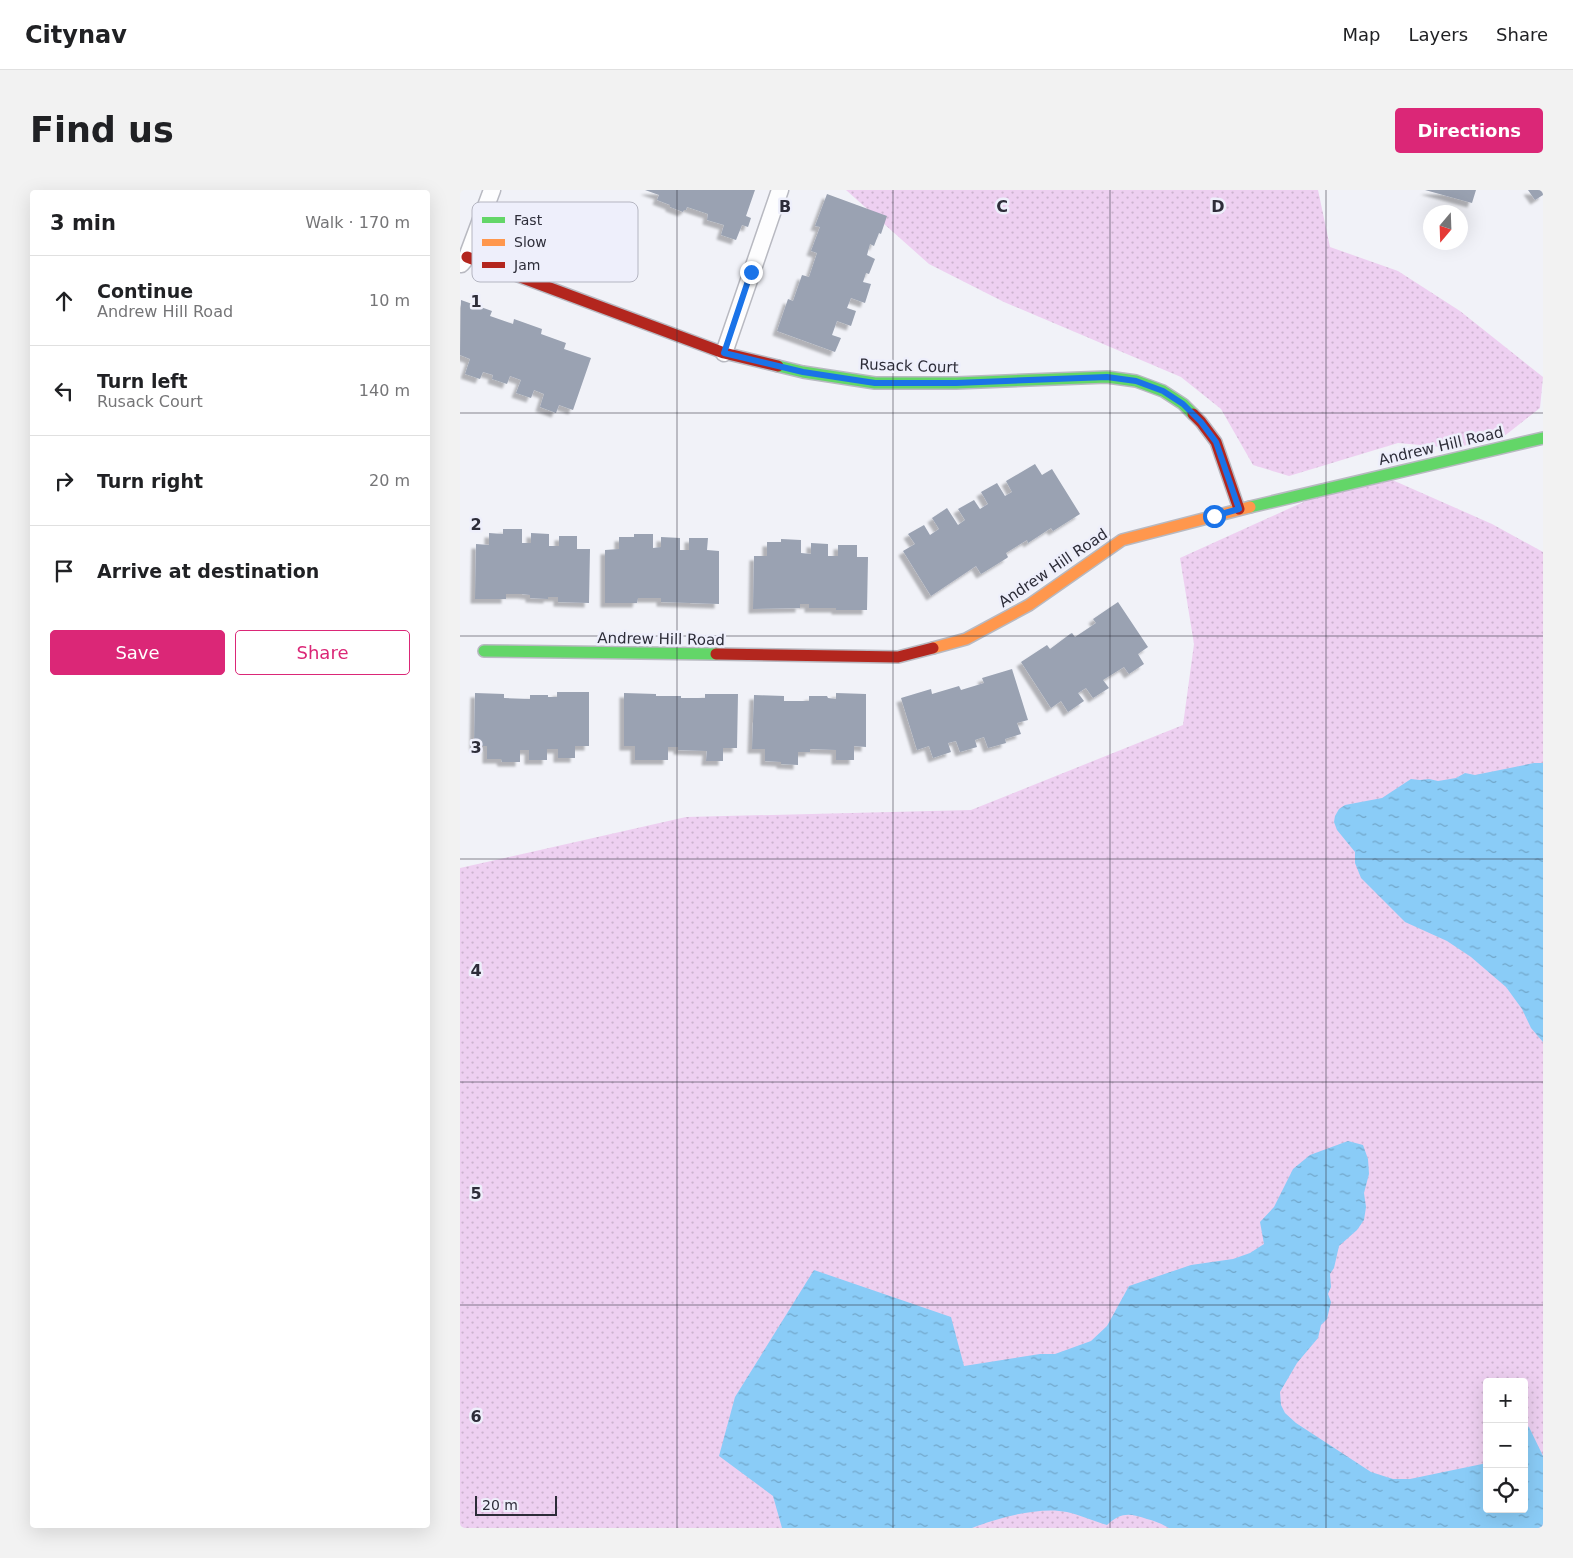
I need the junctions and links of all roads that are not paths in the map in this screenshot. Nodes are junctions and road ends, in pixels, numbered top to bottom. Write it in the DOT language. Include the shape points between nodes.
graph roads {
  1 [pos="492,190"];
  2 [pos="780,190"];
  3 [pos="487,202"];
  4 [pos="472,239"];
  5 [pos="463,261"];
  6 [pos="523,282"];
  7 [pos="724,353"];
  8 [pos="1543,438"];
  9 [pos="1239,509"];
  10 [pos="484,651"];
  1 -- 3 [label="lane"];
  2 -- 7 [label="lane"];
  4 -- 5 [label="lane"];
  6 -- 7 [label="street, Rusack Court"];
  7 -- 9 [label="street, Rusack Court" via="803,372 875,383 1107,377 1136,381 1163,391 1183,404 1201,422 1216,442"];
  8 -- 9 [label="street, Andrew Hill Road"];
  9 -- 10 [label="street, Andrew Hill Road" via="1122,540 1030,605 990,626 966,638 898,657"];
}
